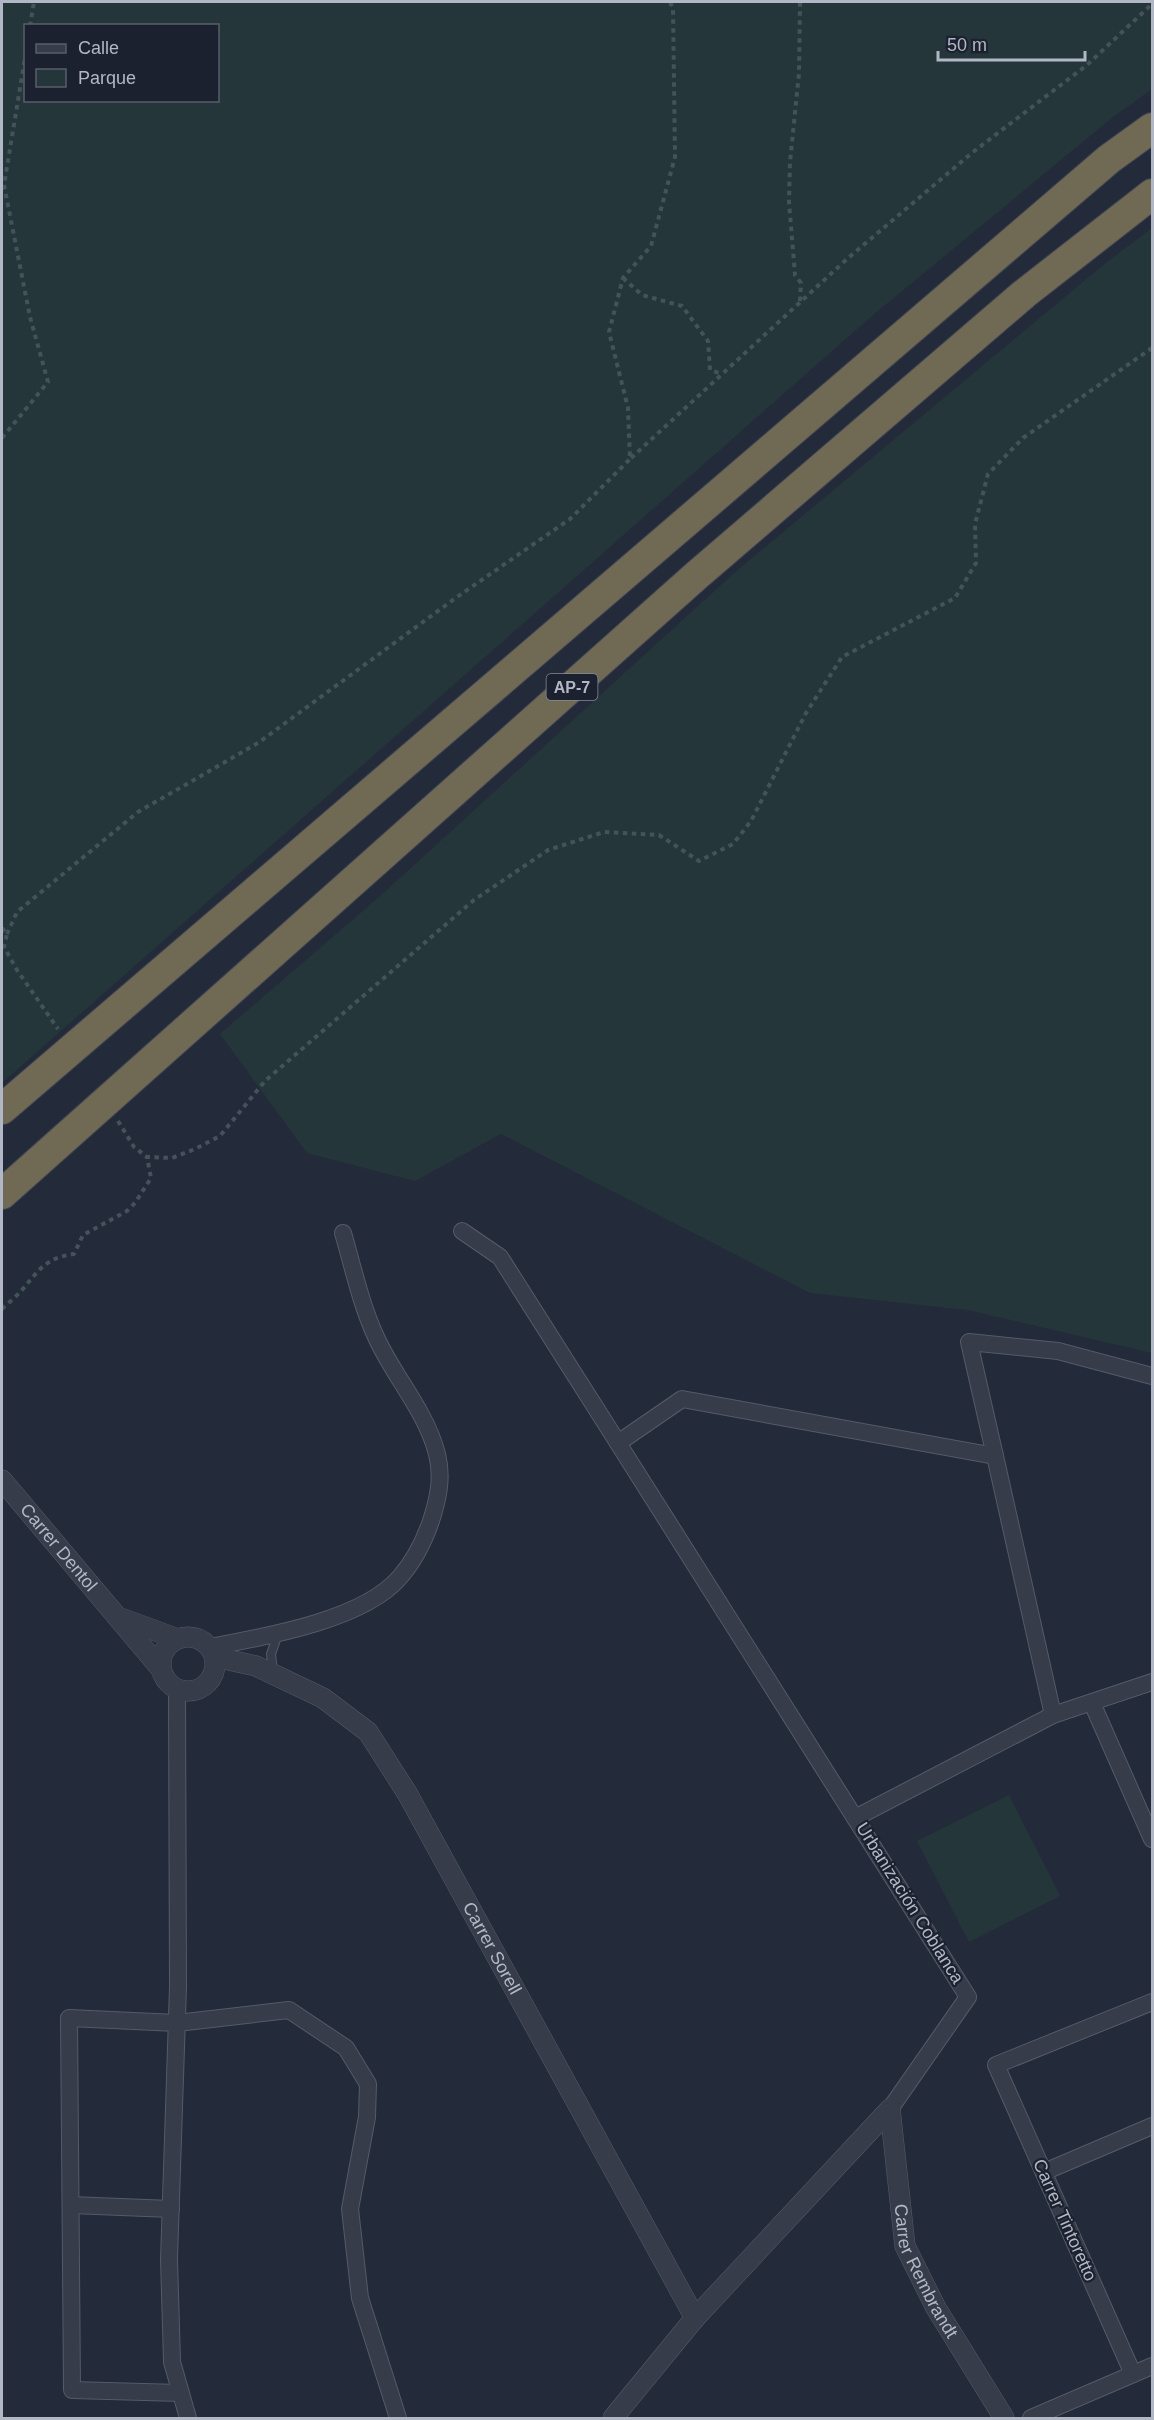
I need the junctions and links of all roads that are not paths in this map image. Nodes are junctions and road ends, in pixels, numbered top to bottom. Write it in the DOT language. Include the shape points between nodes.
graph roads {
  1 [pos="1152,128"];
  2 [pos="1152,194"];
  3 [pos="2,1109"];
  4 [pos="2,1194"];
  5 [pos="462,1231"];
  6 [pos="343,1233"];
  7 [pos="1152,1376"];
  8 [pos="618,1443"];
  9 [pos="995,1456"];
  10 [pos="2,1480"];
  11 [pos="116,1616"];
  12 [pos="278,1634"];
  13 [pos="178,1639"];
  14 [pos="213,1652"];
  15 [pos="161,1668"];
  16 [pos="274,1674"];
  17 [pos="1152,1682"];
  18 [pos="177,1689"];
  19 [pos="1092,1703"];
  20 [pos="1053,1715"];
  21 [pos="855,1818"];
  22 [pos="1152,1839"];
  23 [pos="1152,2002"];
  24 [pos="177,2023"];
  25 [pos="890,2109"];
  26 [pos="1152,2126"];
  27 [pos="1044,2172"];
  28 [pos="71,2205"];
  29 [pos="171,2209"];
  30 [pos="695,2318"];
  31 [pos="1152,2366"];
  32 [pos="1133,2374"];
  33 [pos="180,2393"];
  34 [pos="188,2418"];
  35 [pos="398,2418"];
  36 [pos="613,2418"];
  37 [pos="1004,2418"];
  38 [pos="1031,2418"];
  1 -- 3 [label="highway, AP-7" via="1091,174"];
  2 -- 4 [label="highway, AP-7" via="1024,294 698,575"];
  5 -- 8 [label="street" via="500,1257"];
  6 -- 12 [label="street" via="375,1337 430,1433 441,1483 427,1532 399,1578 362,1604"];
  7 -- 9 [label="street" via="1058,1350 969,1342"];
  8 -- 9 [label="street" via="682,1399"];
  8 -- 21 [label="street"];
  9 -- 20 [label="street"];
  10 -- 11 [label="street, Carrer Dentol"];
  11 -- 13 [label="street, Carrer Dentol"];
  11 -- 15 [label="street, Carrer Dentol"];
  12 -- 14 [label="street"];
  12 -- 16 [label="lane" via="271,1654"];
  13 -- 14 [label="street" via="195,1637"];
  13 -- 15 [label="street" via="164,1651"];
  14 -- 16 [label="street, Carrer Sorell"];
  14 -- 18 [label="street" via="214,1673 203,1687"];
  15 -- 18 [label="street" via="164,1677"];
  16 -- 30 [label="street, Carrer Sorell" via="323,1698 368,1732 407,1793"];
  17 -- 19 [label="street, Urbanización Coblanca"];
  18 -- 24 [label="street"];
  19 -- 20 [label="street, Urbanización Coblanca"];
  19 -- 22 [label="street"];
  20 -- 21 [label="street, Urbanización Coblanca"];
  21 -- 25 [label="street, Urbanización Coblanca" via="968,1997"];
  23 -- 27 [label="street, Carrer Tintoretto" via="996,2065"];
  24 -- 28 [label="street" via="69,2018"];
  24 -- 29 [label="street"];
  24 -- 35 [label="street" via="289,2010 346,2049 368,2084 367,2117 350,2209 360,2298"];
  25 -- 30 [label="street"];
  25 -- 37 [label="street, Carrer Rembrandt" via="905,2246 936,2308"];
  26 -- 27 [label="street"];
  27 -- 32 [label="street, Carrer Tintoretto"];
  28 -- 29 [label="street"];
  28 -- 33 [label="street" via="72,2390"];
  29 -- 33 [label="street" via="172,2362"];
  30 -- 36 [label="street"];
  31 -- 32 [label="street"];
  32 -- 38 [label="street"];
  33 -- 34 [label="street"];
}
